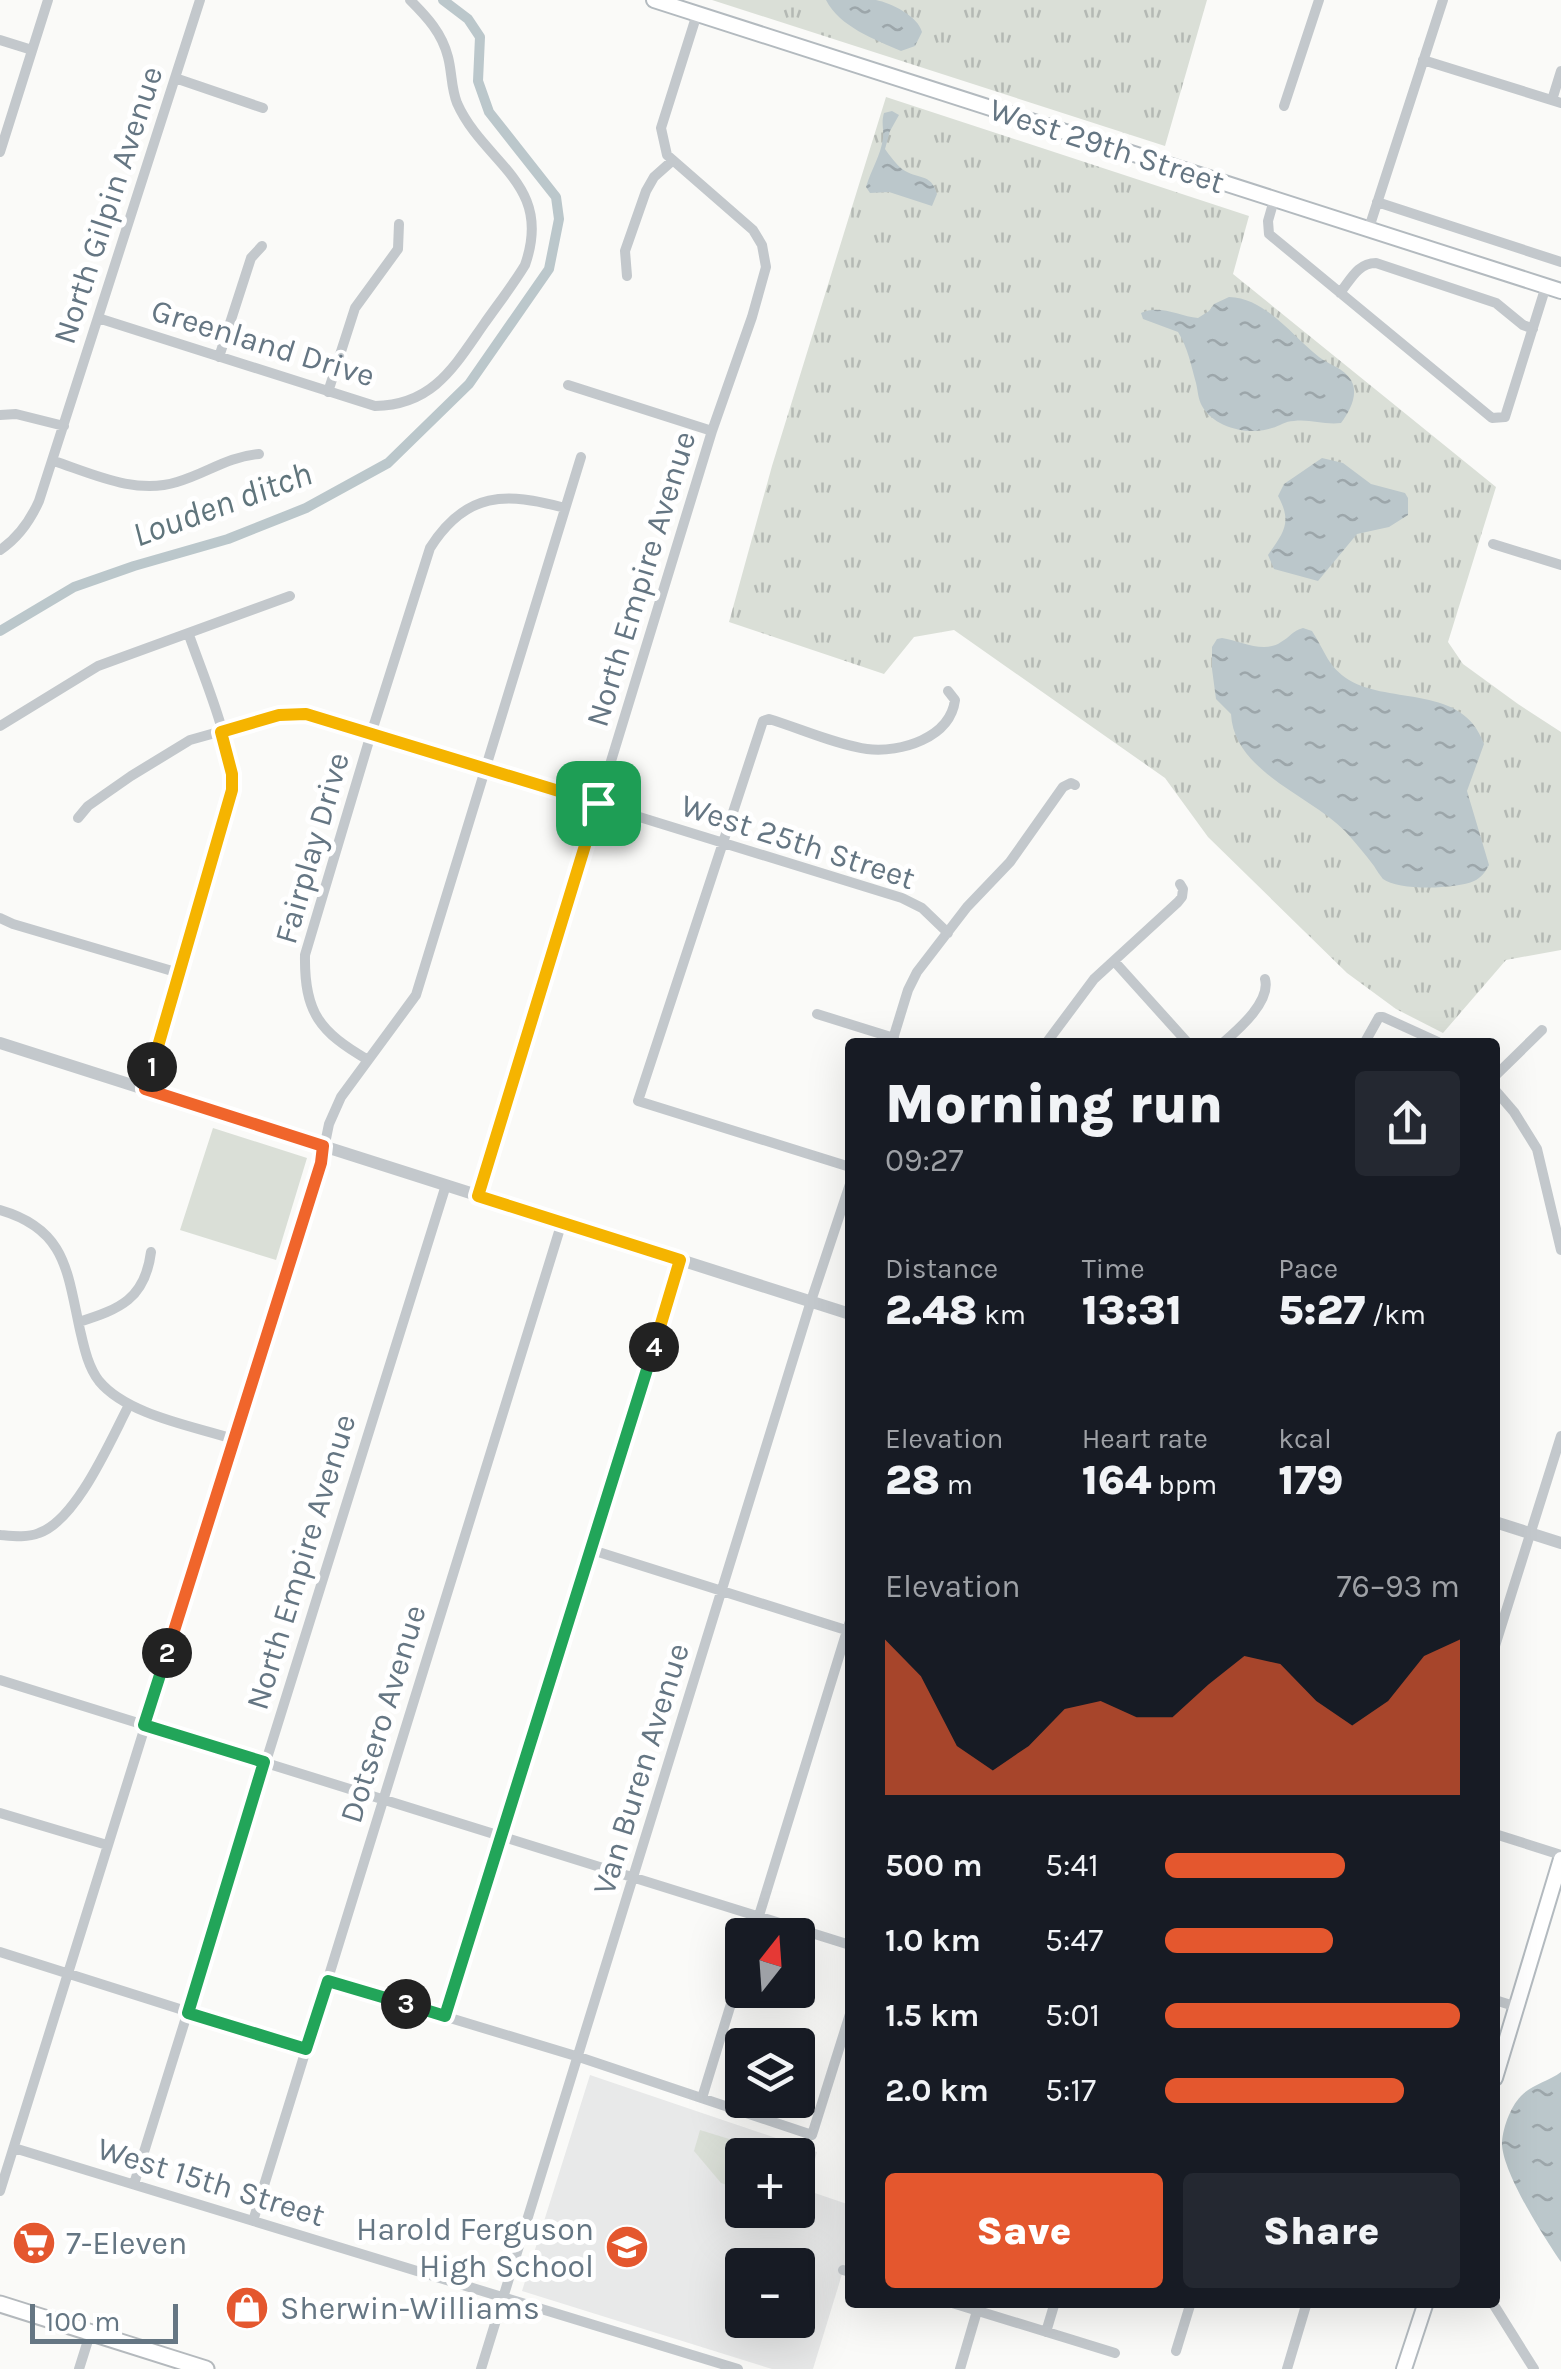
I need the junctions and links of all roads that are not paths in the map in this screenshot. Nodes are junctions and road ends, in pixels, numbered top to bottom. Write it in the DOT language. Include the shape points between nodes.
graph roads {
  1 [pos="48,0"];
  2 [pos="200,0"];
  3 [pos="410,0"];
  4 [pos="654,0"];
  5 [pos="1319,0"];
  6 [pos="1443,0"];
  7 [pos="697,14"];
  8 [pos="0,40"];
  9 [pos="32,50"];
  10 [pos="1423,60"];
  11 [pos="1561,71"];
  12 [pos="175,78"];
  13 [pos="1556,102"];
  14 [pos="1284,106"];
  15 [pos="264,108"];
  16 [pos="0,152"];
  17 [pos="672,161"];
  18 [pos="1274,200"];
  19 [pos="1377,202"];
  20 [pos="399,224"];
  21 [pos="1368,230"];
  22 [pos="262,246"];
  23 [pos="1561,262"];
  24 [pos="627,276"];
  25 [pos="1553,289"];
  26 [pos="1340,292"];
  27 [pos="98,318"];
  28 [pos="1533,329"];
  29 [pos="218,357"];
  30 [pos="568,385"];
  31 [pos="328,392"];
  32 [pos="0,415"];
  33 [pos="64,426"];
  34 [pos="712,432"];
  35 [pos="260,454"];
  36 [pos="581,457"];
  37 [pos="54,461"];
  38 [pos="565,508"];
  39 [pos="1493,544"];
  40 [pos="0,550"];
  41 [pos="1561,565"];
  42 [pos="290,596"];
  43 [pos="189,635"];
  44 [pos="948,691"];
  45 [pos="0,726"];
  46 [pos="221,732"];
  47 [pos="371,734"];
  48 [pos="484,769"];
  49 [pos="1075,785"];
  50 [pos="598,803"];
  51 [pos="78,818"];
  52 [pos="722,843"];
  53 [pos="1180,884"];
  54 [pos="0,918"];
  55 [pos="948,933"];
  56 [pos="1114,960"];
  57 [pos="180,973"];
  58 [pos="1265,979"];
  59 [pos="817,1014"];
  60 [pos="1542,1030"];
  61 [pos="887,1038"];
  62 [pos="894,1038"];
  63 [pos="1050,1038"];
  64 [pos="1182,1038"];
  65 [pos="1228,1038"];
  66 [pos="1368,1038"];
  67 [pos="1429,1038"];
  68 [pos="0,1042"];
  69 [pos="368,1060"];
  70 [pos="1500,1071"];
  71 [pos="145,1089"];
  72 [pos="1500,1096"];
  73 [pos="323,1146"];
  74 [pos="845,1165"];
  75 [pos="446,1185"];
  76 [pos="478,1196"];
  77 [pos="845,1199"];
  78 [pos="0,1210"];
  79 [pos="562,1222"];
  80 [pos="1561,1250"];
  81 [pos="151,1252"];
  82 [pos="680,1260"];
  83 [pos="811,1301"];
  84 [pos="845,1312"];
  85 [pos="78,1322"];
  86 [pos="128,1405"];
  87 [pos="1561,1436"];
  88 [pos="234,1439"];
  89 [pos="1500,1524"];
  90 [pos="1530,1533"];
  91 [pos="0,1535"];
  92 [pos="1561,1543"];
  93 [pos="592,1550"];
  94 [pos="722,1591"];
  95 [pos="845,1627"];
  96 [pos="1500,1630"];
  97 [pos="845,1641"];
  98 [pos="0,1680"];
  99 [pos="144,1725"];
  100 [pos="264,1762"];
  101 [pos="383,1799"];
  102 [pos="0,1813"];
  103 [pos="502,1836"];
  104 [pos="1500,1836"];
  105 [pos="107,1845"];
  106 [pos="1561,1857"];
  107 [pos="633,1877"];
  108 [pos="759,1916"];
  109 [pos="845,1943"];
  110 [pos="0,1952"];
  111 [pos="68,1972"];
  112 [pos="328,1981"];
  113 [pos="1500,2002"];
  114 [pos="1516,2007"];
  115 [pos="730,2008"];
  116 [pos="188,2013"];
  117 [pos="445,2016"];
  118 [pos="845,2030"];
  119 [pos="306,2049"];
  120 [pos="579,2057"];
  121 [pos="1500,2061"];
  122 [pos="702,2098"];
  123 [pos="14,2148"];
  124 [pos="134,2184"];
  125 [pos="0,2192"];
  126 [pos="253,2221"];
  127 [pos="504,2298"];
  128 [pos="0,2304"];
  129 [pos="968,2308"];
  130 [pos="1053,2308"];
  131 [pos="1189,2308"];
  132 [pos="1305,2308"];
  133 [pos="1424,2308"];
  134 [pos="1496,2308"];
  135 [pos="977,2311"];
  136 [pos="1046,2332"];
  137 [pos="90,2334"];
  138 [pos="1176,2351"];
  139 [pos="1115,2353"];
  140 [pos="194,2367"];
  141 [pos="79,2369"];
  142 [pos="481,2369"];
  143 [pos="738,2369"];
  144 [pos="960,2369"];
  145 [pos="1287,2369"];
  146 [pos="1404,2369"];
  147 [pos="1534,2369"];
  1 -- 9 [label="street"];
  2 -- 12 [label="street, North Gilpin Avenue"];
  3 -- 31 [label="street, Greenland Drive" via="442,38 466,120 525,194 530,252 439,384 410,401 384,406"];
  4 -- 7 [label="main road, West 29th Street"];
  5 -- 14 [label="street"];
  6 -- 10 [label="street"];
  7 -- 17 [label="street" via="661,128"];
  7 -- 18 [label="main road, West 29th Street"];
  8 -- 9 [label="street"];
  9 -- 16 [label="street"];
  10 -- 13 [label="street"];
  10 -- 19 [label="street"];
  11 -- 13 [label="street"];
  12 -- 15 [label="street"];
  12 -- 27 [label="street, North Gilpin Avenue"];
  17 -- 24 [label="street" via="646,191 625,251"];
  17 -- 34 [label="street, North Empire Avenue" via="746,222 765,254 752,317"];
  18 -- 21 [label="main road, West 29th Street"];
  18 -- 26 [label="street" via="1269,234"];
  19 -- 21 [label="street"];
  19 -- 23 [label="street"];
  20 -- 31 [label="street" via="398,249 355,308"];
  21 -- 25 [label="main road, West 29th Street"];
  22 -- 29 [label="street" via="251,258"];
  25 -- 28 [label="street"];
  26 -- 28 [label="street" via="1360,266 1376,263 1496,302"];
  26 -- 28 [label="street" via="1492,418 1505,417"];
  27 -- 29 [label="street, Greenland Drive"];
  27 -- 33 [label="street, North Gilpin Avenue"];
  29 -- 31 [label="street, Greenland Drive"];
  30 -- 34 [label="street"];
  32 -- 33 [label="street"];
  33 -- 37 [label="street, North Gilpin Avenue"];
  34 -- 50 [label="street, North Empire Avenue"];
  35 -- 37 [label="street" via="154,486"];
  36 -- 38 [label="street"];
  37 -- 40 [label="street, North Gilpin Avenue" via="33,514"];
  38 -- 47 [label="street, Fairplay Drive" via="500,498 472,506 438,535"];
  38 -- 48 [label="street"];
  39 -- 41 [label="street"];
  42 -- 43 [label="street"];
  43 -- 45 [label="street" via="98,666"];
  43 -- 46 [label="street"];
  44 -- 52 [label="street" via="952,712 937,731 894,748 856,746 765,719"];
  46 -- 47 [label="street, West 25th Street" via="296,714"];
  46 -- 51 [label="street, West 25th Street" via="182,744"];
  46 -- 57 [label="street" via="232,790"];
  47 -- 48 [label="street, West 25th Street"];
  47 -- 69 [label="street, Fairplay Drive" via="308,938 304,977 320,1022"];
  48 -- 50 [label="street, West 25th Street"];
  48 -- 69 [label="street" via="416,995"];
  49 -- 55 [label="street" via="1063,787"];
  50 -- 52 [label="street, West 25th Street"];
  50 -- 76 [label="street, North Empire Avenue"];
  52 -- 55 [label="street, West 25th Street" via="902,898"];
  52 -- 74 [label="street" via="638,1102"];
  53 -- 56 [label="street" via="1182,898"];
  54 -- 57 [label="street"];
  55 -- 62 [label="street" via="913,980"];
  56 -- 63 [label="street"];
  56 -- 64 [label="street"];
  57 -- 71 [label="street"];
  58 -- 65 [label="street" via="1261,1001"];
  59 -- 61 [label="street"];
  60 -- 70 [label="street"];
  66 -- 67 [label="street" via="1378,1017"];
  68 -- 71 [label="street"];
  69 -- 73 [label="street" via="332,1113"];
  71 -- 73 [label="street"];
  72 -- 80 [label="street" via="1538,1149"];
  73 -- 75 [label="street"];
  73 -- 88 [label="street"];
  75 -- 76 [label="street"];
  75 -- 100 [label="street, North Empire Avenue"];
  76 -- 79 [label="street"];
  77 -- 83 [label="street, Van Buren Avenue"];
  78 -- 85 [label="street" via="50,1238 66,1269"];
  79 -- 82 [label="street"];
  79 -- 101 [label="street, Dotsero Avenue"];
  81 -- 85 [label="street" via="146,1278 132,1297"];
  82 -- 83 [label="street"];
  82 -- 93 [label="street"];
  83 -- 84 [label="street"];
  83 -- 94 [label="street, Van Buren Avenue"];
  85 -- 86 [label="street" via="97,1378"];
  86 -- 88 [label="street"];
  86 -- 91 [label="street" via="59,1520 39,1533"];
  87 -- 90 [label="street"];
  88 -- 99 [label="street"];
  89 -- 90 [label="street"];
  90 -- 92 [label="street"];
  90 -- 96 [label="street"];
  93 -- 94 [label="street"];
  93 -- 103 [label="street"];
  94 -- 95 [label="street"];
  94 -- 107 [label="street, Van Buren Avenue"];
  97 -- 108 [label="street"];
  98 -- 99 [label="street"];
  99 -- 100 [label="street"];
  99 -- 105 [label="street"];
  100 -- 101 [label="street"];
  100 -- 116 [label="street, North Empire Avenue"];
  101 -- 103 [label="street"];
  101 -- 112 [label="street, Dotsero Avenue"];
  102 -- 105 [label="street"];
  103 -- 107 [label="street"];
  103 -- 117 [label="street"];
  104 -- 106 [label="street"];
  105 -- 111 [label="street"];
  106 -- 114 [label="main road"];
  107 -- 108 [label="street"];
  107 -- 120 [label="street, Van Buren Avenue"];
  108 -- 109 [label="street"];
  110 -- 111 [label="street"];
  111 -- 116 [label="street"];
  111 -- 123 [label="street"];
  112 -- 117 [label="street"];
  112 -- 119 [label="street, Dotsero Avenue"];
  113 -- 114 [label="street"];
  114 -- 121 [label="main road"];
  115 -- 122 [label="street"];
  116 -- 119 [label="street"];
  116 -- 124 [label="street, North Empire Avenue"];
  117 -- 120 [label="street"];
  118 -- 122 [label="street" via="812,2134"];
  119 -- 126 [label="street, Dotsero Avenue"];
  120 -- 122 [label="street"];
  120 -- 127 [label="street, Van Buren Avenue"];
  123 -- 124 [label="street, West 15th Street"];
  123 -- 125 [label="street"];
  124 -- 126 [label="street, West 15th Street"];
  126 -- 127 [label="street, West 15th Street"];
  127 -- 142 [label="street, Van Buren Avenue"];
  127 -- 143 [label="street, West 15th Street"];
  128 -- 137 [label="highway"];
  129 -- 135 [label="street"];
  130 -- 136 [label="street"];
  131 -- 138 [label="street"];
  132 -- 145 [label="street"];
  133 -- 146 [label="main road"];
  134 -- 147 [label="street"];
  135 -- 136 [label="street"];
  135 -- 144 [label="street"];
  136 -- 139 [label="street"];
  137 -- 140 [label="highway"];
  137 -- 141 [label="street"];
}
